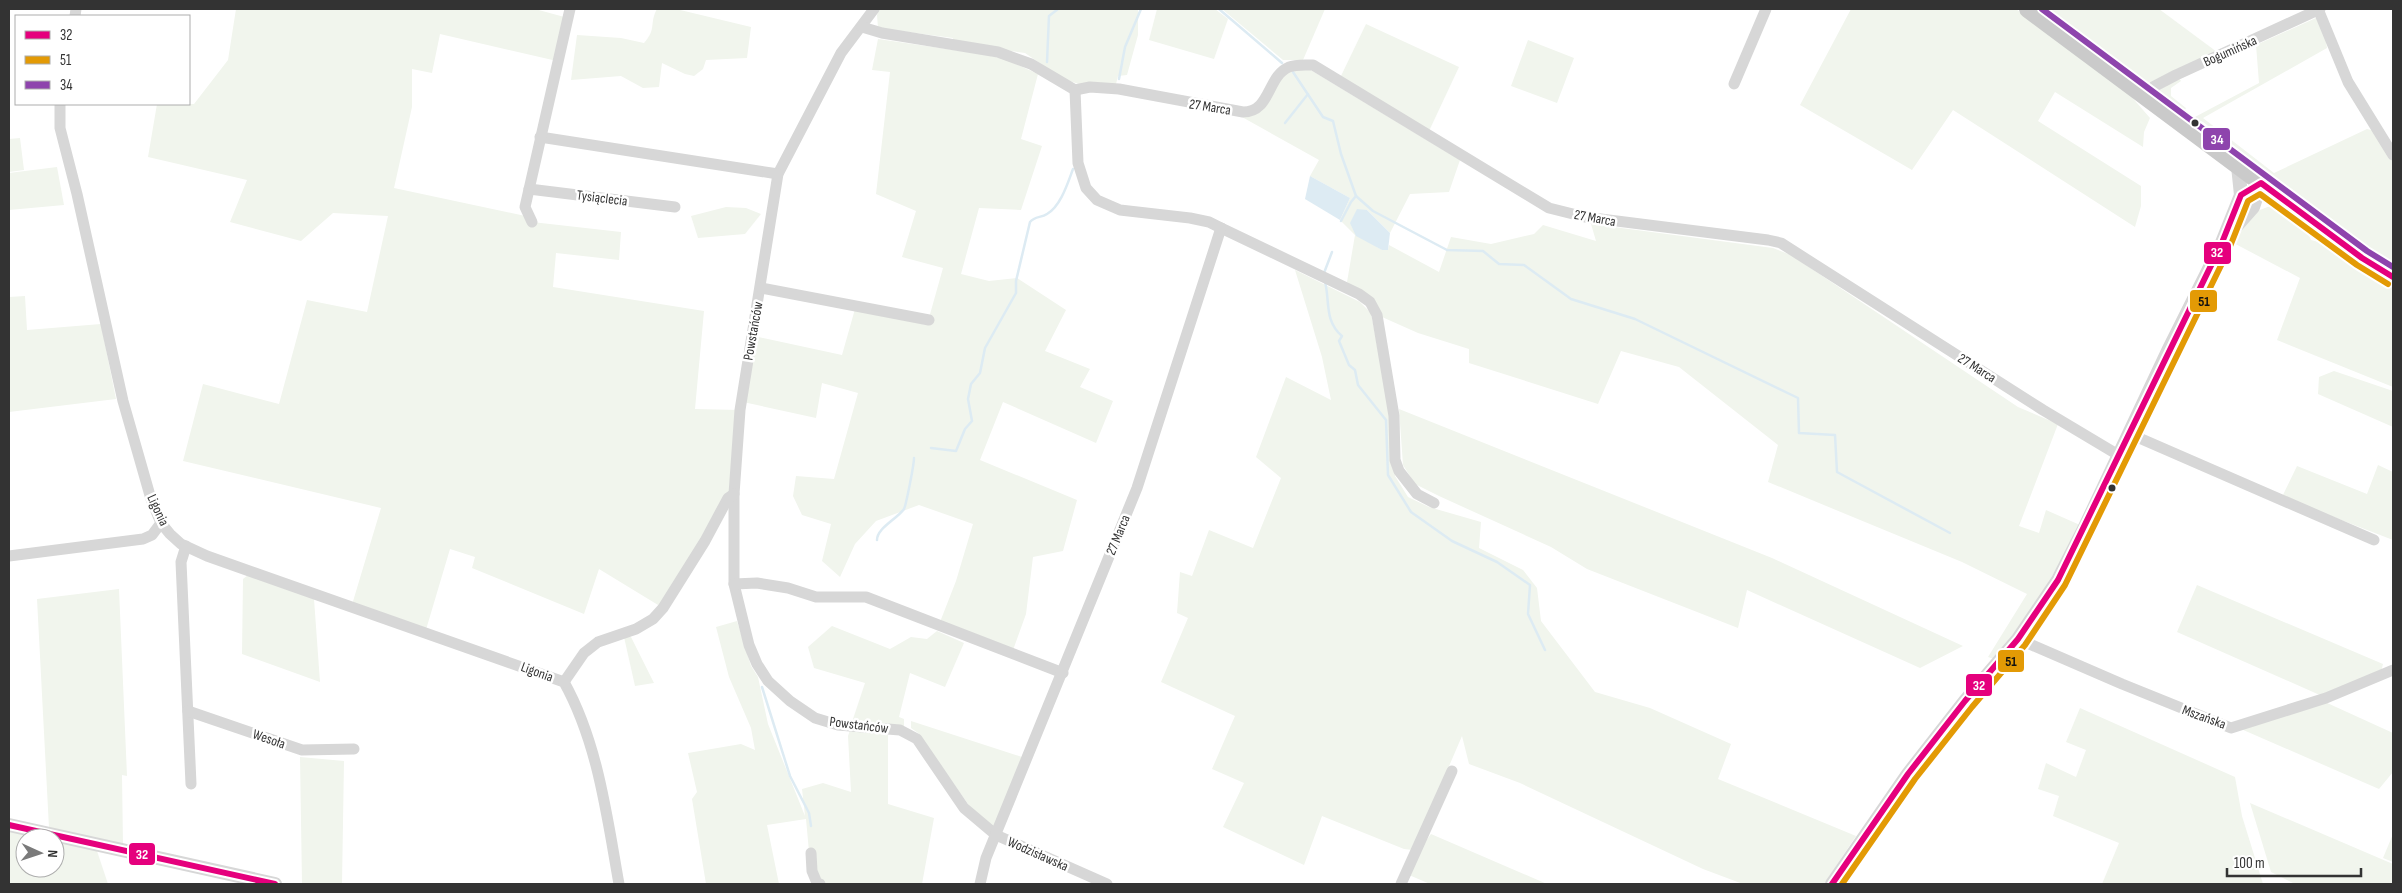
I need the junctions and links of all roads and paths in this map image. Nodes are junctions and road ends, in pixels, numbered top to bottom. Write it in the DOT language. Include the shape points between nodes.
graph roads {
  1 [pos="570,9"];
  2 [pos="874,9"];
  3 [pos="1766,9"];
  4 [pos="2028,9"];
  5 [pos="2319,9"];
  6 [pos="862,27"];
  7 [pos="1734,84"];
  8 [pos="1075,90"];
  9 [pos="2144,96"];
  10 [pos="60,105"];
  11 [pos="540,137"];
  12 [pos="2393,155"];
  13 [pos="2238,166"];
  14 [pos="778,174"];
  15 [pos="2261,183"];
  16 [pos="529,189"];
  17 [pos="2241,195"];
  18 [pos="2283,200"];
  19 [pos="674,207"];
  20 [pos="2253,207"];
  21 [pos="532,222"];
  22 [pos="1221,228"];
  23 [pos="2221,245"];
  24 [pos="2393,277"];
  25 [pos="761,288"];
  26 [pos="929,320"];
  27 [pos="2130,434"];
  28 [pos="2120,456"];
  29 [pos="734,494"];
  30 [pos="1434,503"];
  31 [pos="161,524"];
  32 [pos="2374,540"];
  33 [pos="186,546"];
  34 [pos="9,556"];
  35 [pos="734,584"];
  36 [pos="2018,639"];
  37 [pos="2393,670"];
  38 [pos="1063,673"];
  39 [pos="564,682"];
  40 [pos="188,711"];
  41 [pos="354,749"];
  42 [pos="1452,771"];
  43 [pos="191,784"];
  44 [pos="9,825"];
  45 [pos="996,835"];
  46 [pos="811,853"];
  47 [pos="276,884"];
  48 [pos="619,884"];
  49 [pos="820,884"];
  50 [pos="980,884"];
  51 [pos="1107,884"];
  52 [pos="1401,884"];
  53 [pos="1832,884"];
  1 -- 11 [label="street"];
  2 -- 6 [label="street, Powstańców"];
  3 -- 7 [label="street"];
  4 -- 9 [label="main road"];
  5 -- 9 [label="street, Bogumińska" via="2176,75 2153,87"];
  5 -- 12 [label="street" via="2348,82"];
  6 -- 8 [label="street" via="998,52 1031,64"];
  6 -- 14 [label="street, Powstańców" via="841,54"];
  8 -- 22 [label="street" via="1078,164 1086,188 1097,200 1120,210 1190,218"];
  8 -- 28 [label="street, 27 Marca" via="1090,87 1119,89 1252,112 1260,108 1285,69 1314,65 1549,208 1585,217 1781,243"];
  9 -- 13 [label="main road"];
  10 -- 31 [label="street, Ligonia" via="60,128 123,401"];
  11 -- 14 [label="street"];
  11 -- 16 [label="street"];
  13 -- 15 [label="main road"];
  13 -- 17 [label="street"];
  14 -- 25 [label="street, Powstańców"];
  15 -- 17 [label="street"];
  15 -- 18 [label="main road"];
  15 -- 20 [label="street"];
  16 -- 19 [label="street, Tysiąclecia"];
  16 -- 21 [label="street" via="525,207"];
  17 -- 23 [label="street"];
  18 -- 20 [label="street"];
  18 -- 24 [label="main road"];
  20 -- 23 [label="street"];
  22 -- 30 [label="street" via="1370,302 1377,315 1394,416 1395,460 1399,471 1417,494"];
  22 -- 38 [label="street, 27 Marca" via="1137,488"];
  23 -- 27 [label="street"];
  25 -- 26 [label="street, Powstańców"];
  25 -- 29 [label="street, Powstańców" via="740,410"];
  27 -- 28 [label="street"];
  27 -- 32 [label="street"];
  28 -- 36 [label="street" via="2058,580"];
  29 -- 35 [label="street, Powstańców"];
  29 -- 39 [label="street, Ligonia" via="728,498 706,541 663,608 653,619 636,629 598,642 584,653"];
  31 -- 33 [label="street, Ligonia"];
  31 -- 34 [label="street" via="152,535 143,539"];
  33 -- 39 [label="street, Ligonia"];
  33 -- 40 [label="street" via="182,562"];
  35 -- 38 [label="street" via="757,583 816,597 866,597"];
  35 -- 45 [label="street, Powstańców" via="749,645 768,680 815,718 838,725 900,730 916,739 964,808"];
  36 -- 37 [label="street, Mszańska" via="2231,728 2326,698"];
  36 -- 53 [label="street" via="1908,774"];
  38 -- 45 [label="street, 27 Marca"];
  39 -- 48 [label="street, Ligonia" via="575,700 587,737 604,802"];
  40 -- 41 [label="street, Wesoła" via="302,750"];
  40 -- 43 [label="street"];
  42 -- 52 [label="street"];
  44 -- 47 [label="street"];
  45 -- 50 [label="street"];
  45 -- 51 [label="street, Wodzisławska"];
  46 -- 49 [label="street" via="812,871"];
}
